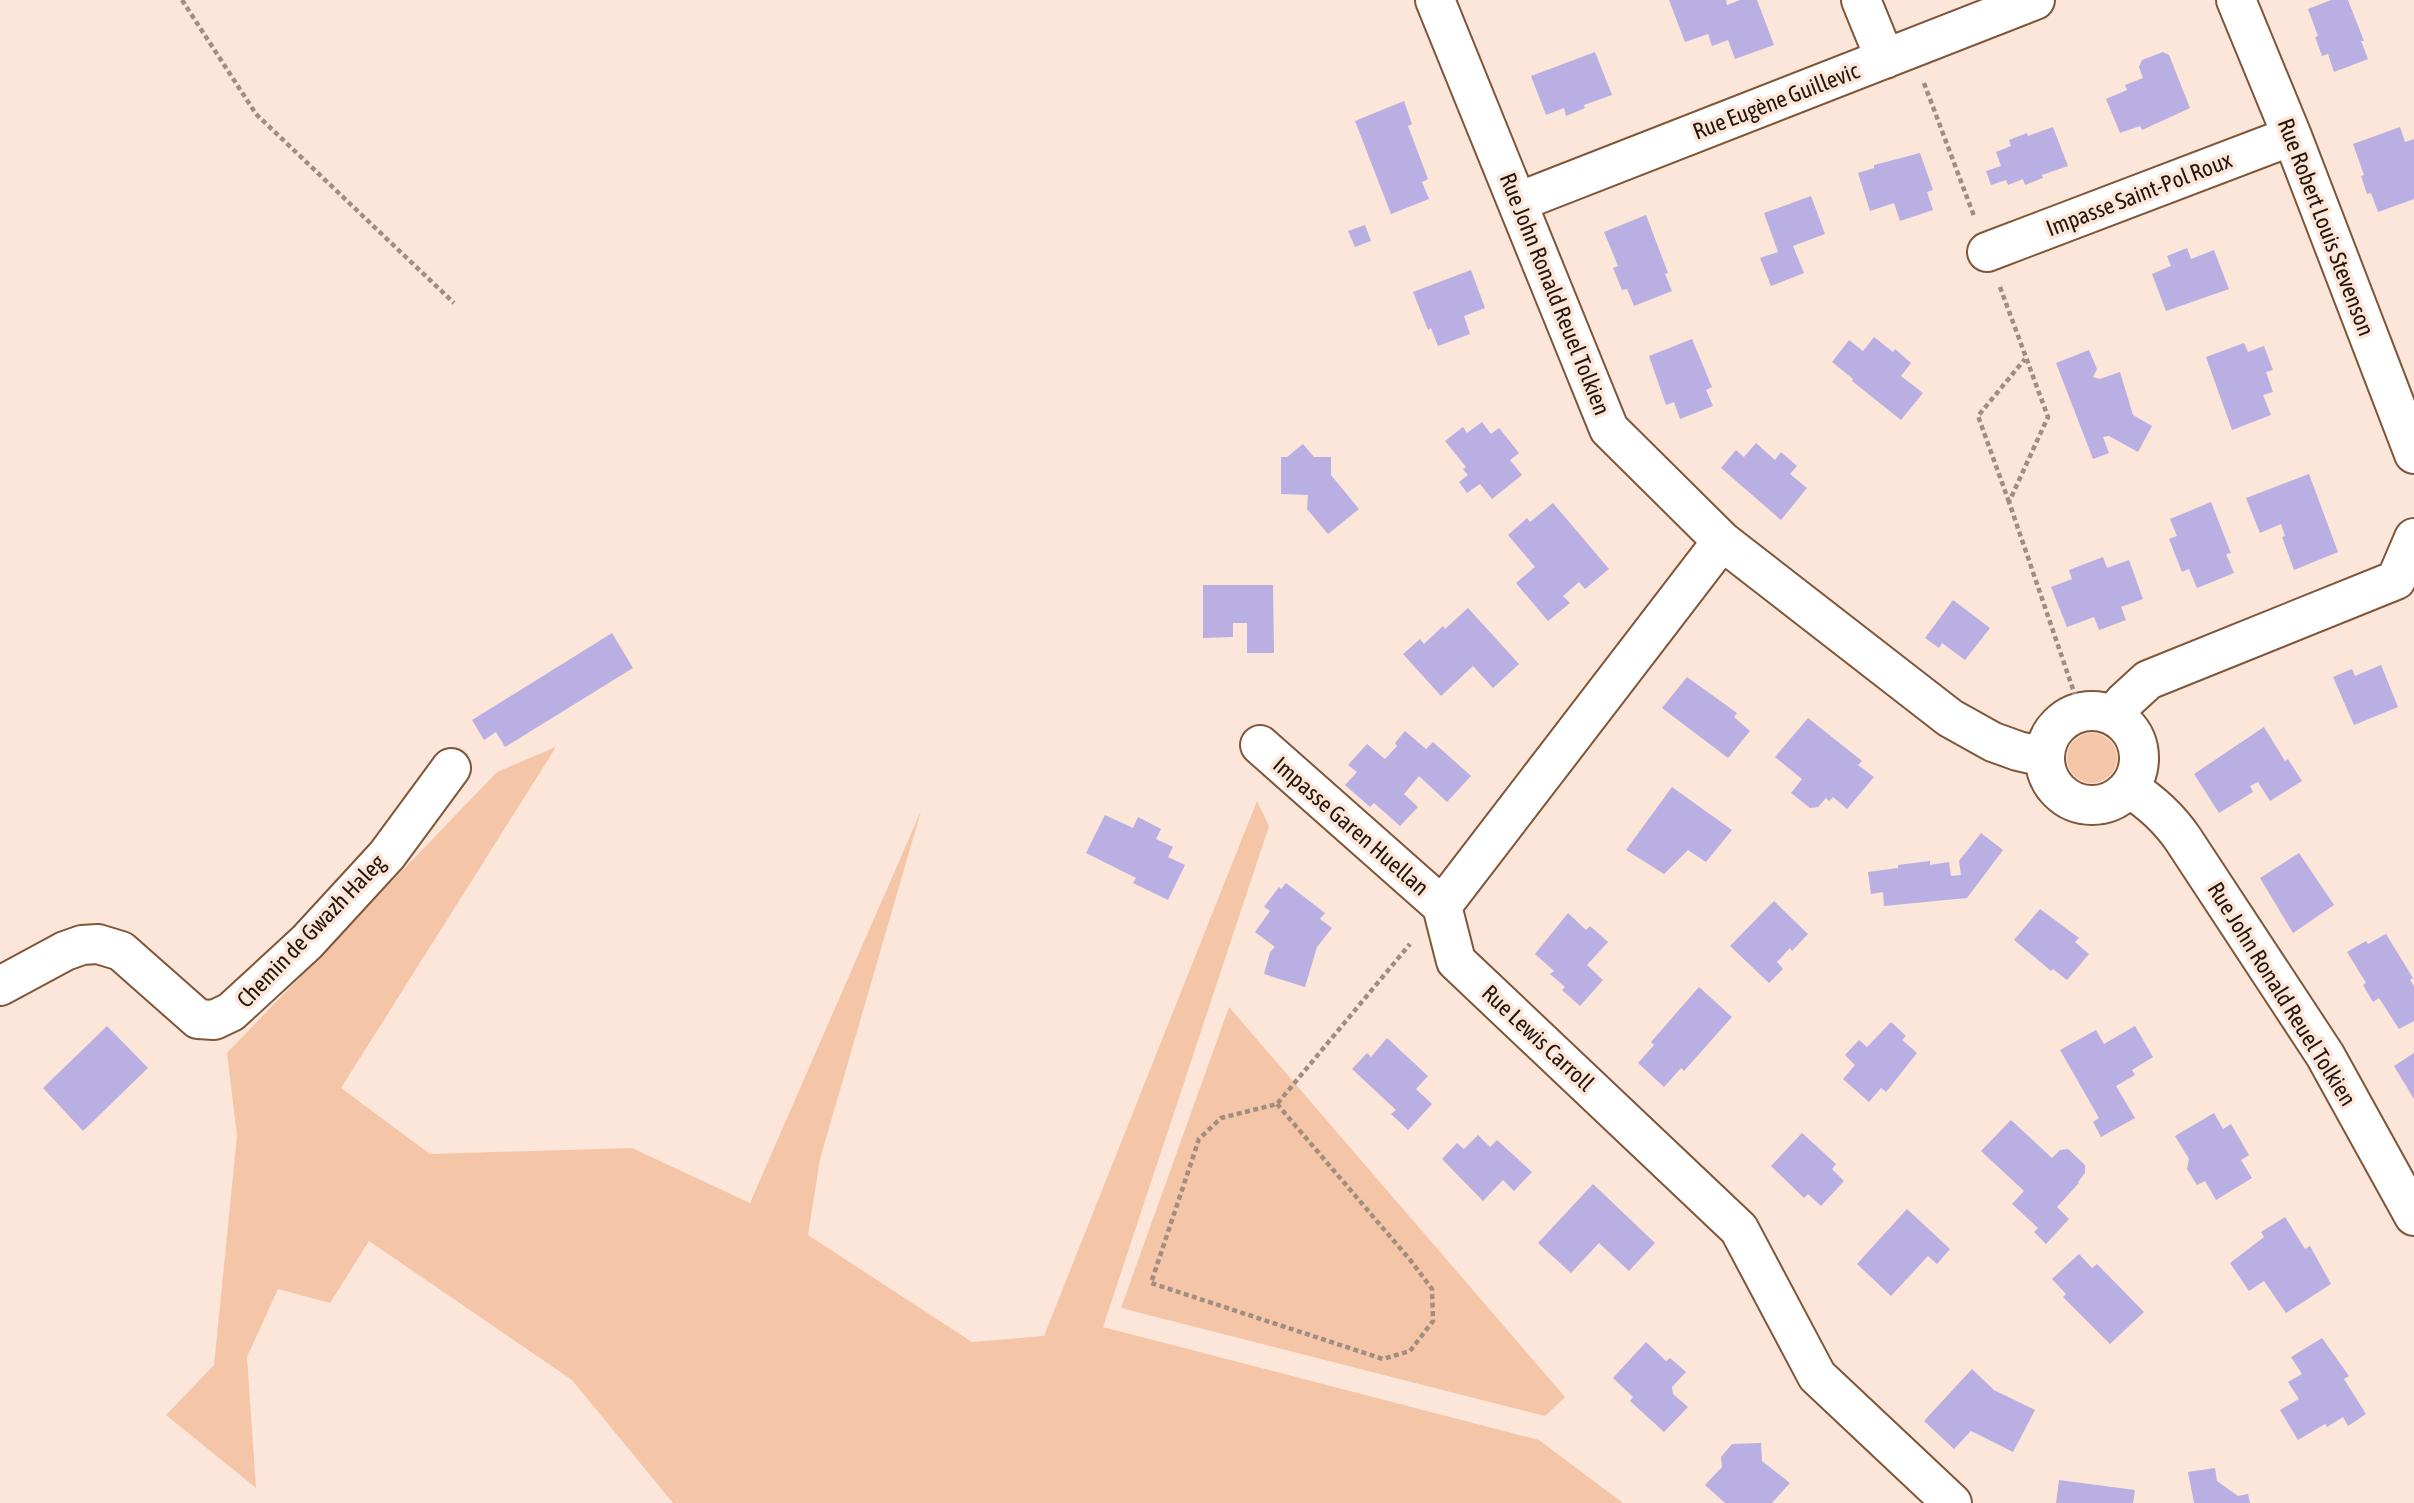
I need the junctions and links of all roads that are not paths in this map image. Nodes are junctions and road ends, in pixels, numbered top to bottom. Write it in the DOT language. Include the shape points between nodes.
graph roads {
  1 [pos="1435,0"];
  2 [pos="1861,0"];
  3 [pos="2035,0"];
  4 [pos="2236,0"];
  5 [pos="1898,53"];
  6 [pos="2292,136"];
  7 [pos="1518,202"];
  8 [pos="1986,252"];
  9 [pos="2414,454"];
  10 [pos="2414,538"];
  11 [pos="1722,541"];
  12 [pos="2097,714"];
  13 [pos="1260,745"];
  14 [pos="2044,757"];
  15 [pos="451,768"];
  16 [pos="2129,788"];
  17 [pos="1442,906"];
  18 [pos="0,986"];
  19 [pos="2414,1216"];
  20 [pos="1952,1503"];
  1 -- 7 [label="street, Rue John Ronald Reuel Tolkien"];
  2 -- 5 [label="street"];
  3 -- 5 [label="street, Rue Eugène Guillevic"];
  4 -- 6 [label="street, Rue Robert Louis Stevenson"];
  5 -- 7 [label="street, Rue Eugène Guillevic"];
  6 -- 8 [label="street, Impasse Saint-Pol Roux"];
  6 -- 9 [label="street, Rue Robert Louis Stevenson"];
  7 -- 11 [label="street, Rue John Ronald Reuel Tolkien" via="1609,429"];
  10 -- 12 [label="street" via="2396,580 2148,680 2124,702"];
  11 -- 14 [label="street, Rue John Ronald Reuel Tolkien" via="1950,718 1993,742"];
  11 -- 17 [label="street"];
  12 -- 14 [label="street" via="2068,716 2051,734"];
  12 -- 16 [label="street" via="2127,725 2136,739 2138,773"];
  13 -- 17 [label="street, Impasse Garen Huellan"];
  14 -- 16 [label="street" via="2053,785 2076,803 2105,804"];
  15 -- 18 [label="street, Chemin de Gwazh Haleg" via="387,855 307,942 231,1012 214,1020 198,1019 121,951 97,944 65,951"];
  16 -- 19 [label="street, Rue John Ronald Reuel Tolkien" via="2157,807 2183,839 2325,1055"];
  17 -- 20 [label="street, Rue Lewis Carroll" via="1456,961 1739,1229 1817,1376"];
}
